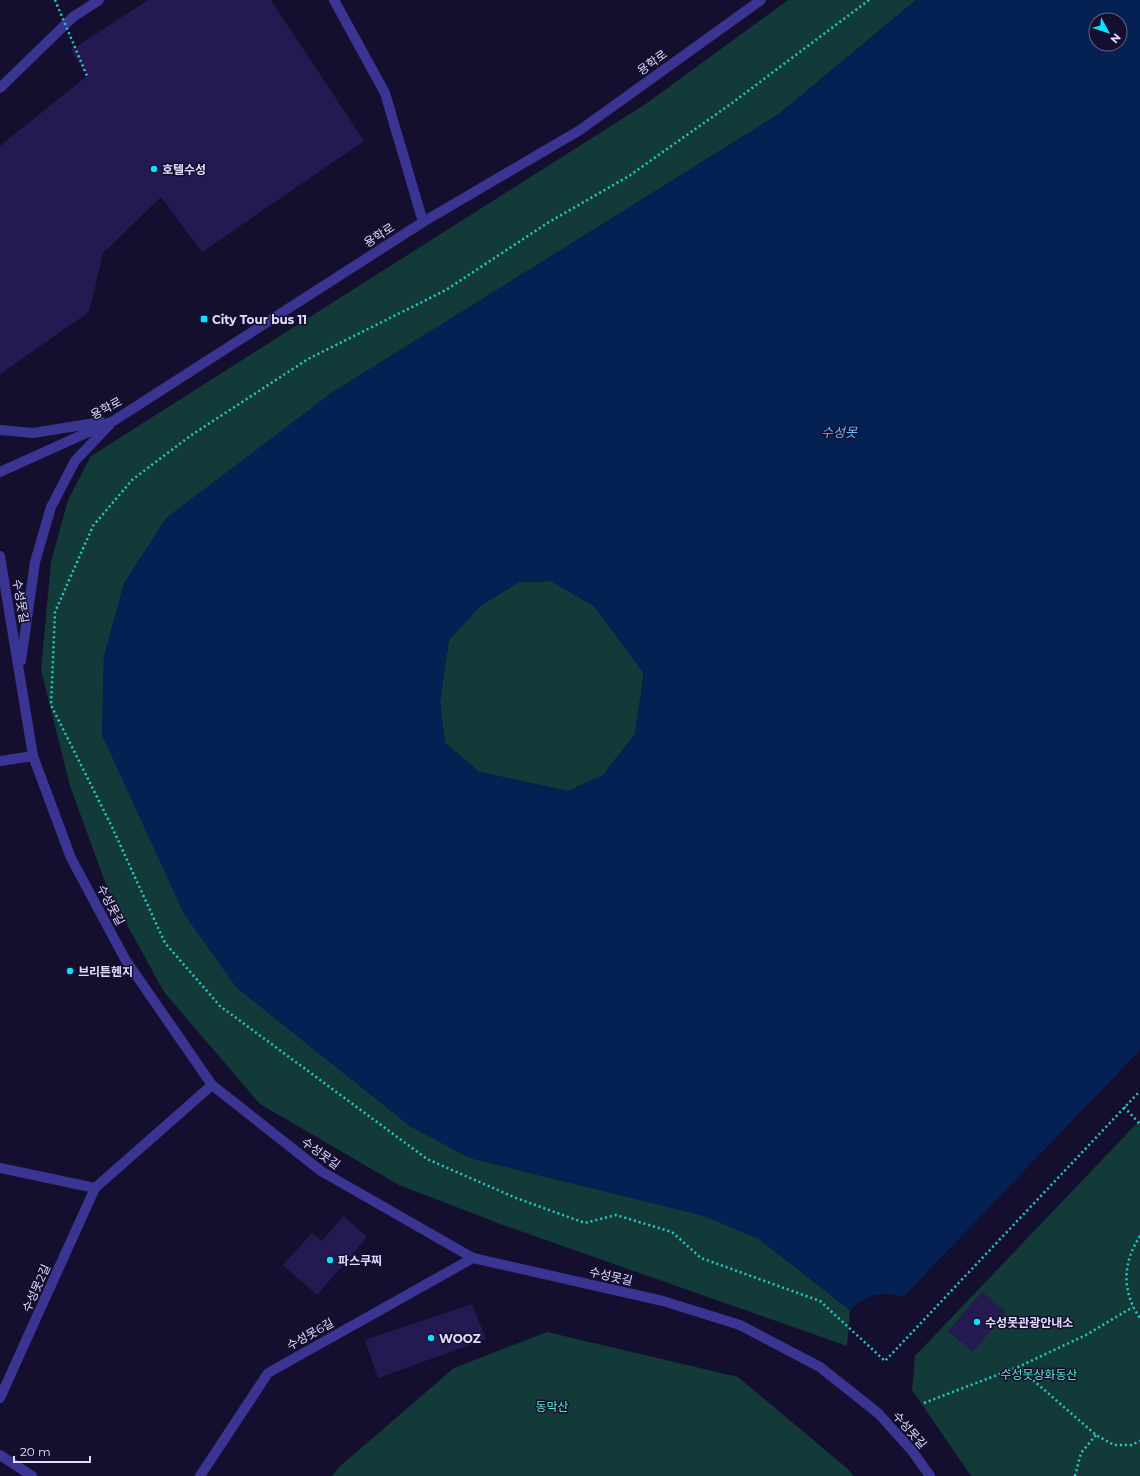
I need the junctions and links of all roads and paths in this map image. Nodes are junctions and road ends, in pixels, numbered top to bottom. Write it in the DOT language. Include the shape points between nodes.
graph roads {
  1 [pos="55,0"];
  2 [pos="99,0"];
  3 [pos="334,0"];
  4 [pos="761,0"];
  5 [pos="869,0"];
  6 [pos="87,76"];
  7 [pos="0,88"];
  8 [pos="423,222"];
  9 [pos="115,420"];
  10 [pos="0,430"];
  11 [pos="0,472"];
  12 [pos="0,556"];
  13 [pos="19,672"];
  14 [pos="33,756"];
  15 [pos="0,761"];
  16 [pos="212,1085"];
  17 [pos="1140,1091"];
  18 [pos="1124,1107"];
  19 [pos="1140,1124"];
  20 [pos="0,1168"];
  21 [pos="95,1188"];
  22 [pos="1140,1236"];
  23 [pos="473,1258"];
  24 [pos="1133,1307"];
  25 [pos="1140,1318"];
  26 [pos="1018,1367"];
  27 [pos="0,1398"];
  28 [pos="924,1403"];
  29 [pos="1096,1435"];
  30 [pos="1140,1441"];
  31 [pos="0,1455"];
  32 [pos="32,1476"];
  33 [pos="200,1476"];
  34 [pos="930,1476"];
  35 [pos="1075,1476"];
  1 -- 6 [label="path, bridge"];
  2 -- 7 [label="street" via="73,17"];
  3 -- 8 [label="street" via="385,93"];
  4 -- 8 [label="street, 용학로" via="580,130"];
  5 -- 18 [label="path" via="732,103 629,176 549,222 446,290 308,359 190,436 132,480 93,526 55,612 51,705 112,827 165,943 220,1006 427,1159 516,1198 585,1223 616,1215 672,1232 701,1258 820,1301 885,1361"];
  8 -- 9 [label="street, 용학로"];
  9 -- 10 [label="street" via="33,433"];
  9 -- 11 [label="street, 용학로"];
  9 -- 13 [label="street" via="75,461 51,507 35,562"];
  12 -- 13 [label="street, 수성못길"];
  13 -- 14 [label="street, 수성못길"];
  14 -- 15 [label="street"];
  14 -- 16 [label="street, 수성못길" via="71,858 124,959"];
  16 -- 21 [label="street, 수성못2길"];
  16 -- 23 [label="street, 수성못길" via="321,1171"];
  17 -- 18 [label="path"];
  18 -- 19 [label="path"];
  20 -- 21 [label="street"];
  21 -- 27 [label="street, 수성못2길"];
  22 -- 24 [label="path" via="1131,1252 1126,1270 1127,1289"];
  23 -- 33 [label="street, 수성못6길" via="268,1373"];
  23 -- 34 [label="street, 수성못길" via="663,1301 740,1325 820,1367 879,1414 913,1452"];
  24 -- 25 [label="path"];
  24 -- 26 [label="path" via="1086,1335"];
  26 -- 28 [label="path"];
  26 -- 29 [label="path"];
  29 -- 30 [label="path" via="1114,1445 1131,1445"];
  29 -- 35 [label="path" via="1081,1453"];
  31 -- 32 [label="street"];
}
